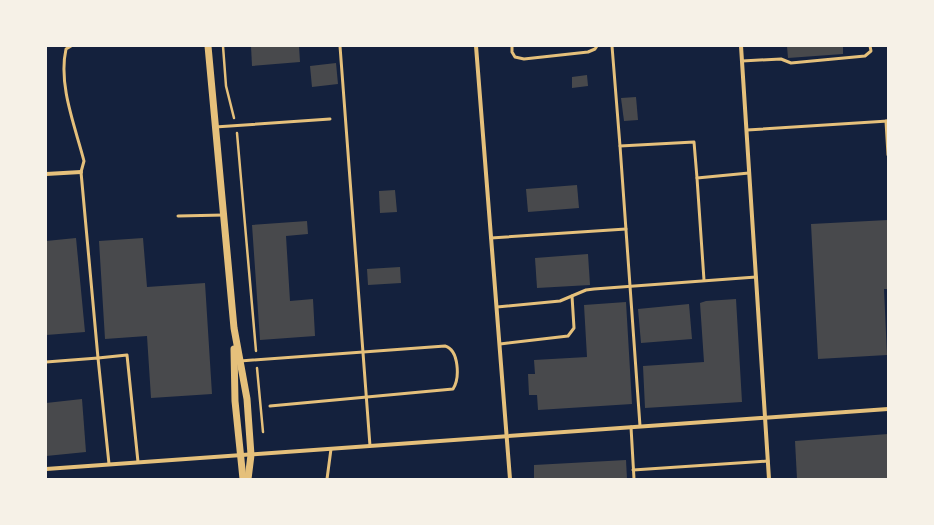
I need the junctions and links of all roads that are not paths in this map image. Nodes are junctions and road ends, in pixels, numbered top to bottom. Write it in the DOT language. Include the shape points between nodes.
graph roads {
  1 [pos="71,46"];
  2 [pos="208,46"];
  3 [pos="340,46"];
  4 [pos="476,46"];
  5 [pos="512,46"];
  6 [pos="597,46"];
  7 [pos="612,46"];
  8 [pos="741,46"];
  9 [pos="870,46"];
  10 [pos="742,61"];
  11 [pos="330,120"];
  12 [pos="887,121"];
  13 [pos="215,127"];
  14 [pos="747,130"];
  15 [pos="620,146"];
  16 [pos="888,156"];
  17 [pos="81,172"];
  18 [pos="749,173"];
  19 [pos="46,174"];
  20 [pos="697,178"];
  21 [pos="224,215"];
  22 [pos="178,216"];
  23 [pos="626,229"];
  24 [pos="491,238"];
  25 [pos="756,276"];
  26 [pos="704,280"];
  27 [pos="631,286"];
  28 [pos="572,296"];
  29 [pos="497,307"];
  30 [pos="234,328"];
  31 [pos="500,344"];
  32 [pos="363,352"];
  33 [pos="98,358"];
  34 [pos="240,361"];
  35 [pos="46,362"];
  36 [pos="366,397"];
  37 [pos="270,406"];
  38 [pos="888,409"];
  39 [pos="765,418"];
  40 [pos="640,426"];
  41 [pos="631,427"];
  42 [pos="507,435"];
  43 [pos="370,446"];
  44 [pos="331,449"];
  45 [pos="239,455"];
  46 [pos="251,455"];
  47 [pos="768,461"];
  48 [pos="138,462"];
  49 [pos="109,464"];
  50 [pos="46,469"];
  51 [pos="633,470"];
  52 [pos="243,479"];
  53 [pos="248,479"];
  54 [pos="327,479"];
  55 [pos="510,479"];
  56 [pos="634,479"];
  57 [pos="769,479"];
  1 -- 17 [label="lane" via="66,49 64,59 65,89 84,161"];
  2 -- 13 [label="street"];
  3 -- 32 [label="lane"];
  4 -- 24 [label="street"];
  5 -- 6 [label="lane" via="515,57 524,59 588,52"];
  7 -- 15 [label="lane"];
  8 -- 10 [label="street"];
  9 -- 10 [label="lane" via="871,51 865,56 791,63 781,59"];
  10 -- 14 [label="street"];
  11 -- 13 [label="lane"];
  12 -- 14 [label="lane"];
  12 -- 16 [label="lane"];
  13 -- 21 [label="street"];
  14 -- 18 [label="street"];
  15 -- 20 [label="lane" via="694,142"];
  15 -- 23 [label="lane"];
  17 -- 19 [label="street"];
  17 -- 33 [label="lane"];
  18 -- 20 [label="lane"];
  18 -- 25 [label="street"];
  20 -- 26 [label="lane"];
  21 -- 22 [label="lane"];
  21 -- 30 [label="street"];
  23 -- 24 [label="lane"];
  23 -- 27 [label="lane"];
  24 -- 29 [label="street"];
  25 -- 26 [label="lane"];
  25 -- 39 [label="street"];
  26 -- 27 [label="lane"];
  27 -- 28 [label="lane" via="586,290"];
  27 -- 40 [label="lane"];
  28 -- 29 [label="lane" via="560,301"];
  28 -- 31 [label="lane" via="574,328 568,336"];
  29 -- 31 [label="street"];
  30 -- 34 [label="street"];
  30 -- 45 [label="street"];
  31 -- 42 [label="street"];
  32 -- 34 [label="lane"];
  32 -- 36 [label="lane"];
  32 -- 36 [label="lane" via="445,346 455,353 457,375 453,388"];
  33 -- 35 [label="lane"];
  33 -- 48 [label="lane" via="127,355"];
  33 -- 49 [label="lane"];
  34 -- 46 [label="street" via="247,399"];
  36 -- 37 [label="lane"];
  36 -- 43 [label="lane"];
  38 -- 39 [label="street"];
  39 -- 40 [label="street"];
  39 -- 47 [label="street"];
  40 -- 41 [label="street"];
  41 -- 42 [label="street"];
  41 -- 51 [label="lane"];
  42 -- 43 [label="street"];
  42 -- 55 [label="street"];
  43 -- 44 [label="street"];
  44 -- 46 [label="street"];
  44 -- 54 [label="lane"];
  45 -- 46 [label="street"];
  45 -- 48 [label="street"];
  45 -- 52 [label="street"];
  46 -- 53 [label="street"];
  47 -- 51 [label="lane"];
  47 -- 57 [label="street"];
  48 -- 49 [label="street"];
  49 -- 50 [label="street"];
  51 -- 56 [label="lane"];
}
